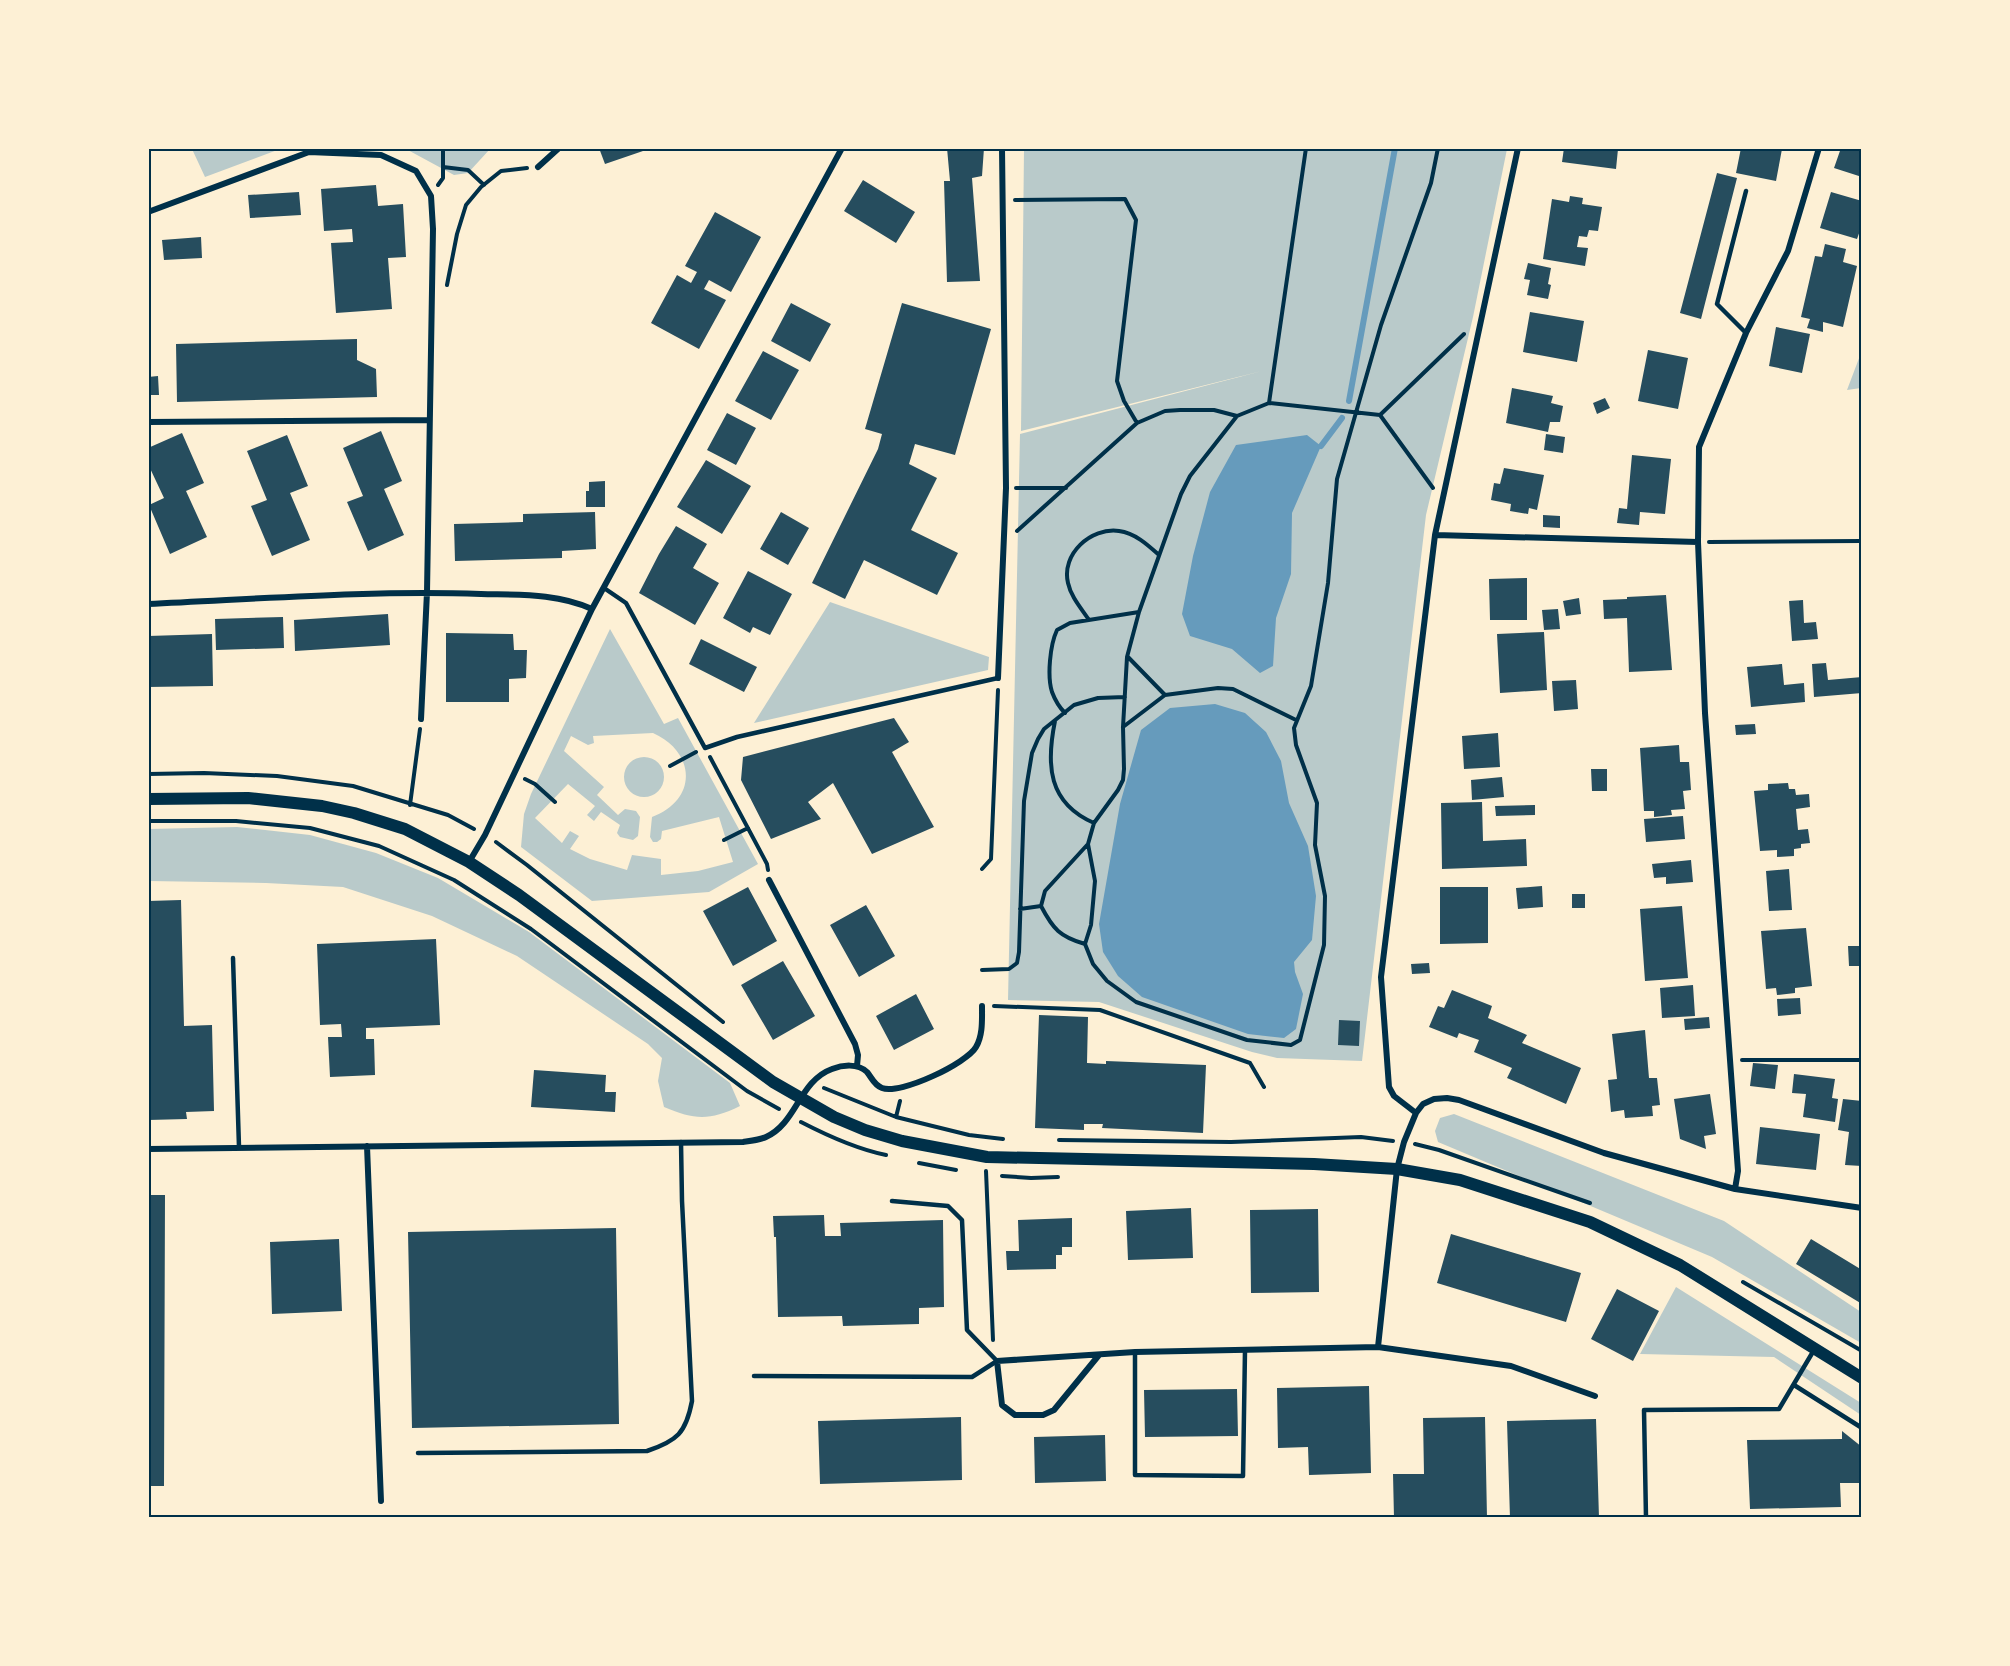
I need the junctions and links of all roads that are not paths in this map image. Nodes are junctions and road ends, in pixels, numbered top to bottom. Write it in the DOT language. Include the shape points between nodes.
graph roads {
  1 [pos="559,148"];
  2 [pos="842,148"];
  3 [pos="1002,148"];
  4 [pos="1518,148"];
  5 [pos="1819,148"];
  6 [pos="538,167"];
  7 [pos="1746,190"];
  8 [pos="148,213"];
  9 [pos="1746,333"];
  10 [pos="429,420"];
  11 [pos="148,422"];
  12 [pos="1435,535"];
  13 [pos="1698,542"];
  14 [pos="604,588"];
  15 [pos="427,592"];
  16 [pos="148,604"];
  17 [pos="592,609"];
  18 [pos="998,678"];
  19 [pos="421,719"];
  20 [pos="148,799"];
  21 [pos="469,862"];
  22 [pos="769,879"];
  23 [pos="233,958"];
  24 [pos="982,1006"];
  25 [pos="857,1066"];
  26 [pos="800,1098"];
  27 [pos="1416,1113"];
  28 [pos="681,1142"];
  29 [pos="367,1146"];
  30 [pos="239,1148"];
  31 [pos="148,1149"];
  32 [pos="1397,1169"];
  33 [pos="1735,1189"];
  34 [pos="892,1201"];
  35 [pos="1862,1208"];
  36 [pos="1378,1347"];
  37 [pos="1815,1349"];
  38 [pos="1245,1350"];
  39 [pos="1135,1352"];
  40 [pos="1099,1355"];
  41 [pos="997,1361"];
  42 [pos="754,1376"];
  43 [pos="1862,1378"];
  44 [pos="1794,1385"];
  45 [pos="1595,1396"];
  46 [pos="1862,1428"];
  47 [pos="418,1453"];
  48 [pos="381,1501"];
  49 [pos="1646,1518"];
  1 -- 6 [label="street"];
  2 -- 14 [label="street"];
  3 -- 18 [label="street" via="1006,488"];
  4 -- 12 [label="street"];
  5 -- 9 [label="street" via="1788,251"];
  7 -- 9 [label="lane" via="1717,304"];
  8 -- 10 [label="street" via="309,152 381,155 416,171 431,196 433,229"];
  9 -- 13 [label="street" via="1699,447"];
  10 -- 11 [label="street"];
  10 -- 15 [label="street"];
  12 -- 13 [label="street"];
  12 -- 27 [label="street" via="1381,977 1389,1087 1394,1096"];
  13 -- 33 [label="street" via="1705,713 1738,1171"];
  14 -- 17 [label="street"];
  14 -- 18 [label="lane" via="626,603 705,748 748,734"];
  15 -- 16 [label="street"];
  15 -- 17 [label="street" via="547,596"];
  15 -- 19 [label="street"];
  17 -- 21 [label="street"];
  20 -- 21 [label="main road" via="248,798 322,806 405,830"];
  21 -- 26 [label="main road"];
  22 -- 25 [label="street" via="855,1044"];
  23 -- 30 [label="lane"];
  24 -- 25 [label="street" via="982,1029 975,1049 916,1084 903,1089 882,1088"];
  25 -- 26 [label="street" via="846,1065 818,1076"];
  26 -- 28 [label="street" via="784,1124 765,1138"];
  26 -- 32 [label="main road" via="865,1130 987,1157"];
  27 -- 32 [label="street"];
  27 -- 33 [label="street" via="1434,1099 1459,1100 1604,1153"];
  28 -- 29 [label="street"];
  28 -- 47 [label="lane" via="692,1401 679,1435 668,1444 647,1451"];
  29 -- 30 [label="street"];
  29 -- 48 [label="street"];
  30 -- 31 [label="street"];
  32 -- 36 [label="street"];
  32 -- 37 [label="main road" via="1460,1180 1590,1222 1680,1265"];
  33 -- 35 [label="street"];
  34 -- 41 [label="lane" via="948,1206 962,1220 967,1330"];
  36 -- 38 [label="street"];
  36 -- 45 [label="street" via="1511,1366"];
  37 -- 43 [label="main road"];
  37 -- 44 [label="lane"];
  38 -- 39 [label="street"];
  38 -- 39 [label="lane" via="1243,1476 1135,1475"];
  39 -- 40 [label="street"];
  40 -- 41 [label="street"];
  40 -- 41 [label="street" via="1054,1410 1043,1415 1015,1415 1002,1405"];
  41 -- 42 [label="lane" via="972,1377"];
  44 -- 46 [label="lane"];
  44 -- 49 [label="lane" via="1779,1409 1644,1410"];
}
